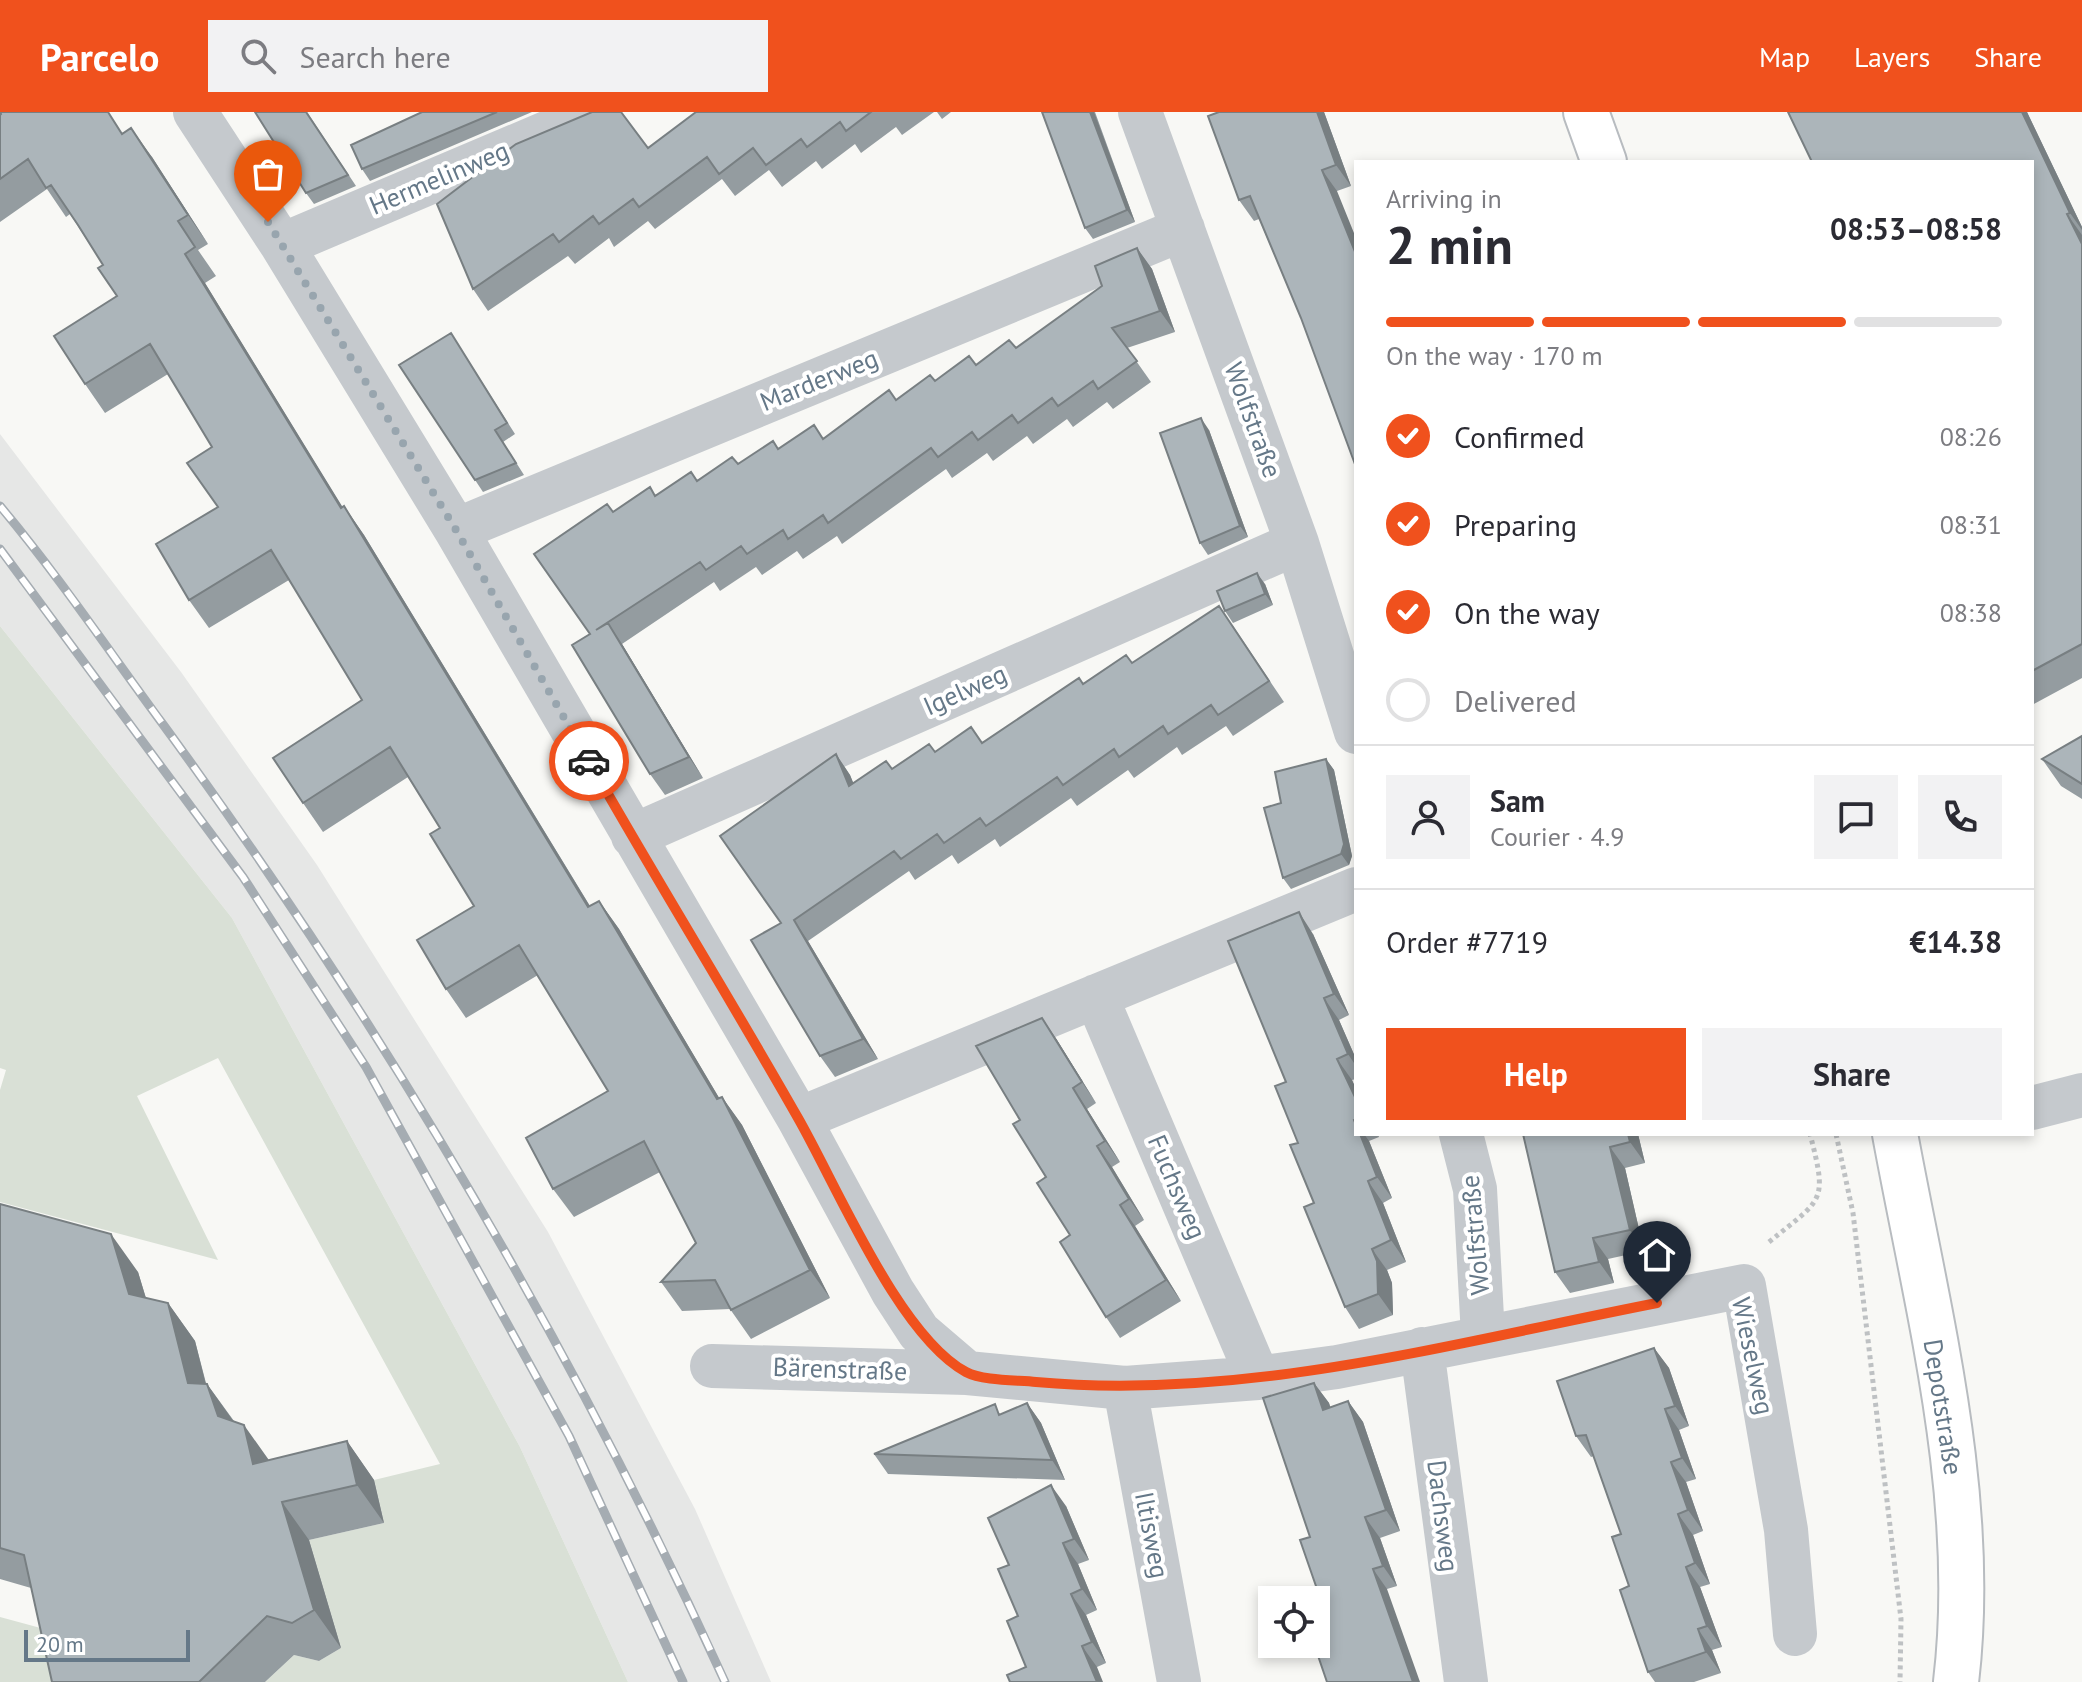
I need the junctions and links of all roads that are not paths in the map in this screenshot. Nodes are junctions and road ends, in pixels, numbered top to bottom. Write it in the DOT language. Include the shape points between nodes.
graph roads {
  1 [pos="195,112"];
  2 [pos="596,112"];
  3 [pos="1140,112"];
  4 [pos="1586,112"];
  5 [pos="1603,160"];
  6 [pos="1183,229"];
  7 [pos="282,245"];
  8 [pos="456,530"];
  9 [pos="1297,543"];
  10 [pos="1354,726"];
  11 [pos="633,836"];
  12 [pos="1354,890"];
  13 [pos="1096,996"];
  14 [pos="2082,1095"];
  15 [pos="2034,1107"];
  16 [pos="799,1119"];
  17 [pos="1462,1136"];
  18 [pos="1895,1136"];
  19 [pos="1483,1336"];
  20 [pos="1422,1349"];
  21 [pos="712,1366"];
  22 [pos="967,1373"];
  23 [pos="1258,1378"];
  24 [pos="1125,1388"];
  25 [pos="1795,1634"];
  26 [pos="1179,1682"];
  27 [pos="1466,1682"];
  28 [pos="1956,1682"];
  1 -- 7 [label="street, Bärenstraße"];
  2 -- 7 [label="street, Hermelinweg"];
  3 -- 6 [label="street, Wolfstraße"];
  4 -- 5 [label="main road"];
  6 -- 8 [label="street, Marderweg"];
  6 -- 9 [label="street, Wolfstraße"];
  7 -- 8 [label="street, Bärenstraße"];
  8 -- 11 [label="street, Bärenstraße"];
  9 -- 10 [label="street, Wolfstraße"];
  9 -- 11 [label="street, Igelweg"];
  11 -- 16 [label="street, Bärenstraße"];
  12 -- 13 [label="street"];
  13 -- 16 [label="street"];
  13 -- 23 [label="street, Fuchsweg"];
  14 -- 15 [label="street"];
  16 -- 22 [label="street, Bärenstraße" via="919,1332"];
  17 -- 19 [label="street, Wolfstraße" via="1475,1189"];
  18 -- 28 [label="main road, Depotstraße" via="1959,1507 1963,1621"];
  19 -- 20 [label="street, Bärenstraße"];
  19 -- 25 [label="street, Wieselweg" via="1744,1286 1786,1530"];
  20 -- 23 [label="street, Bärenstraße"];
  20 -- 27 [label="street, Dachsweg"];
  21 -- 22 [label="street, Bärenstraße"];
  22 -- 24 [label="street, Bärenstraße"];
  23 -- 24 [label="street, Bärenstraße"];
  24 -- 26 [label="street, Iltisweg"];
}
